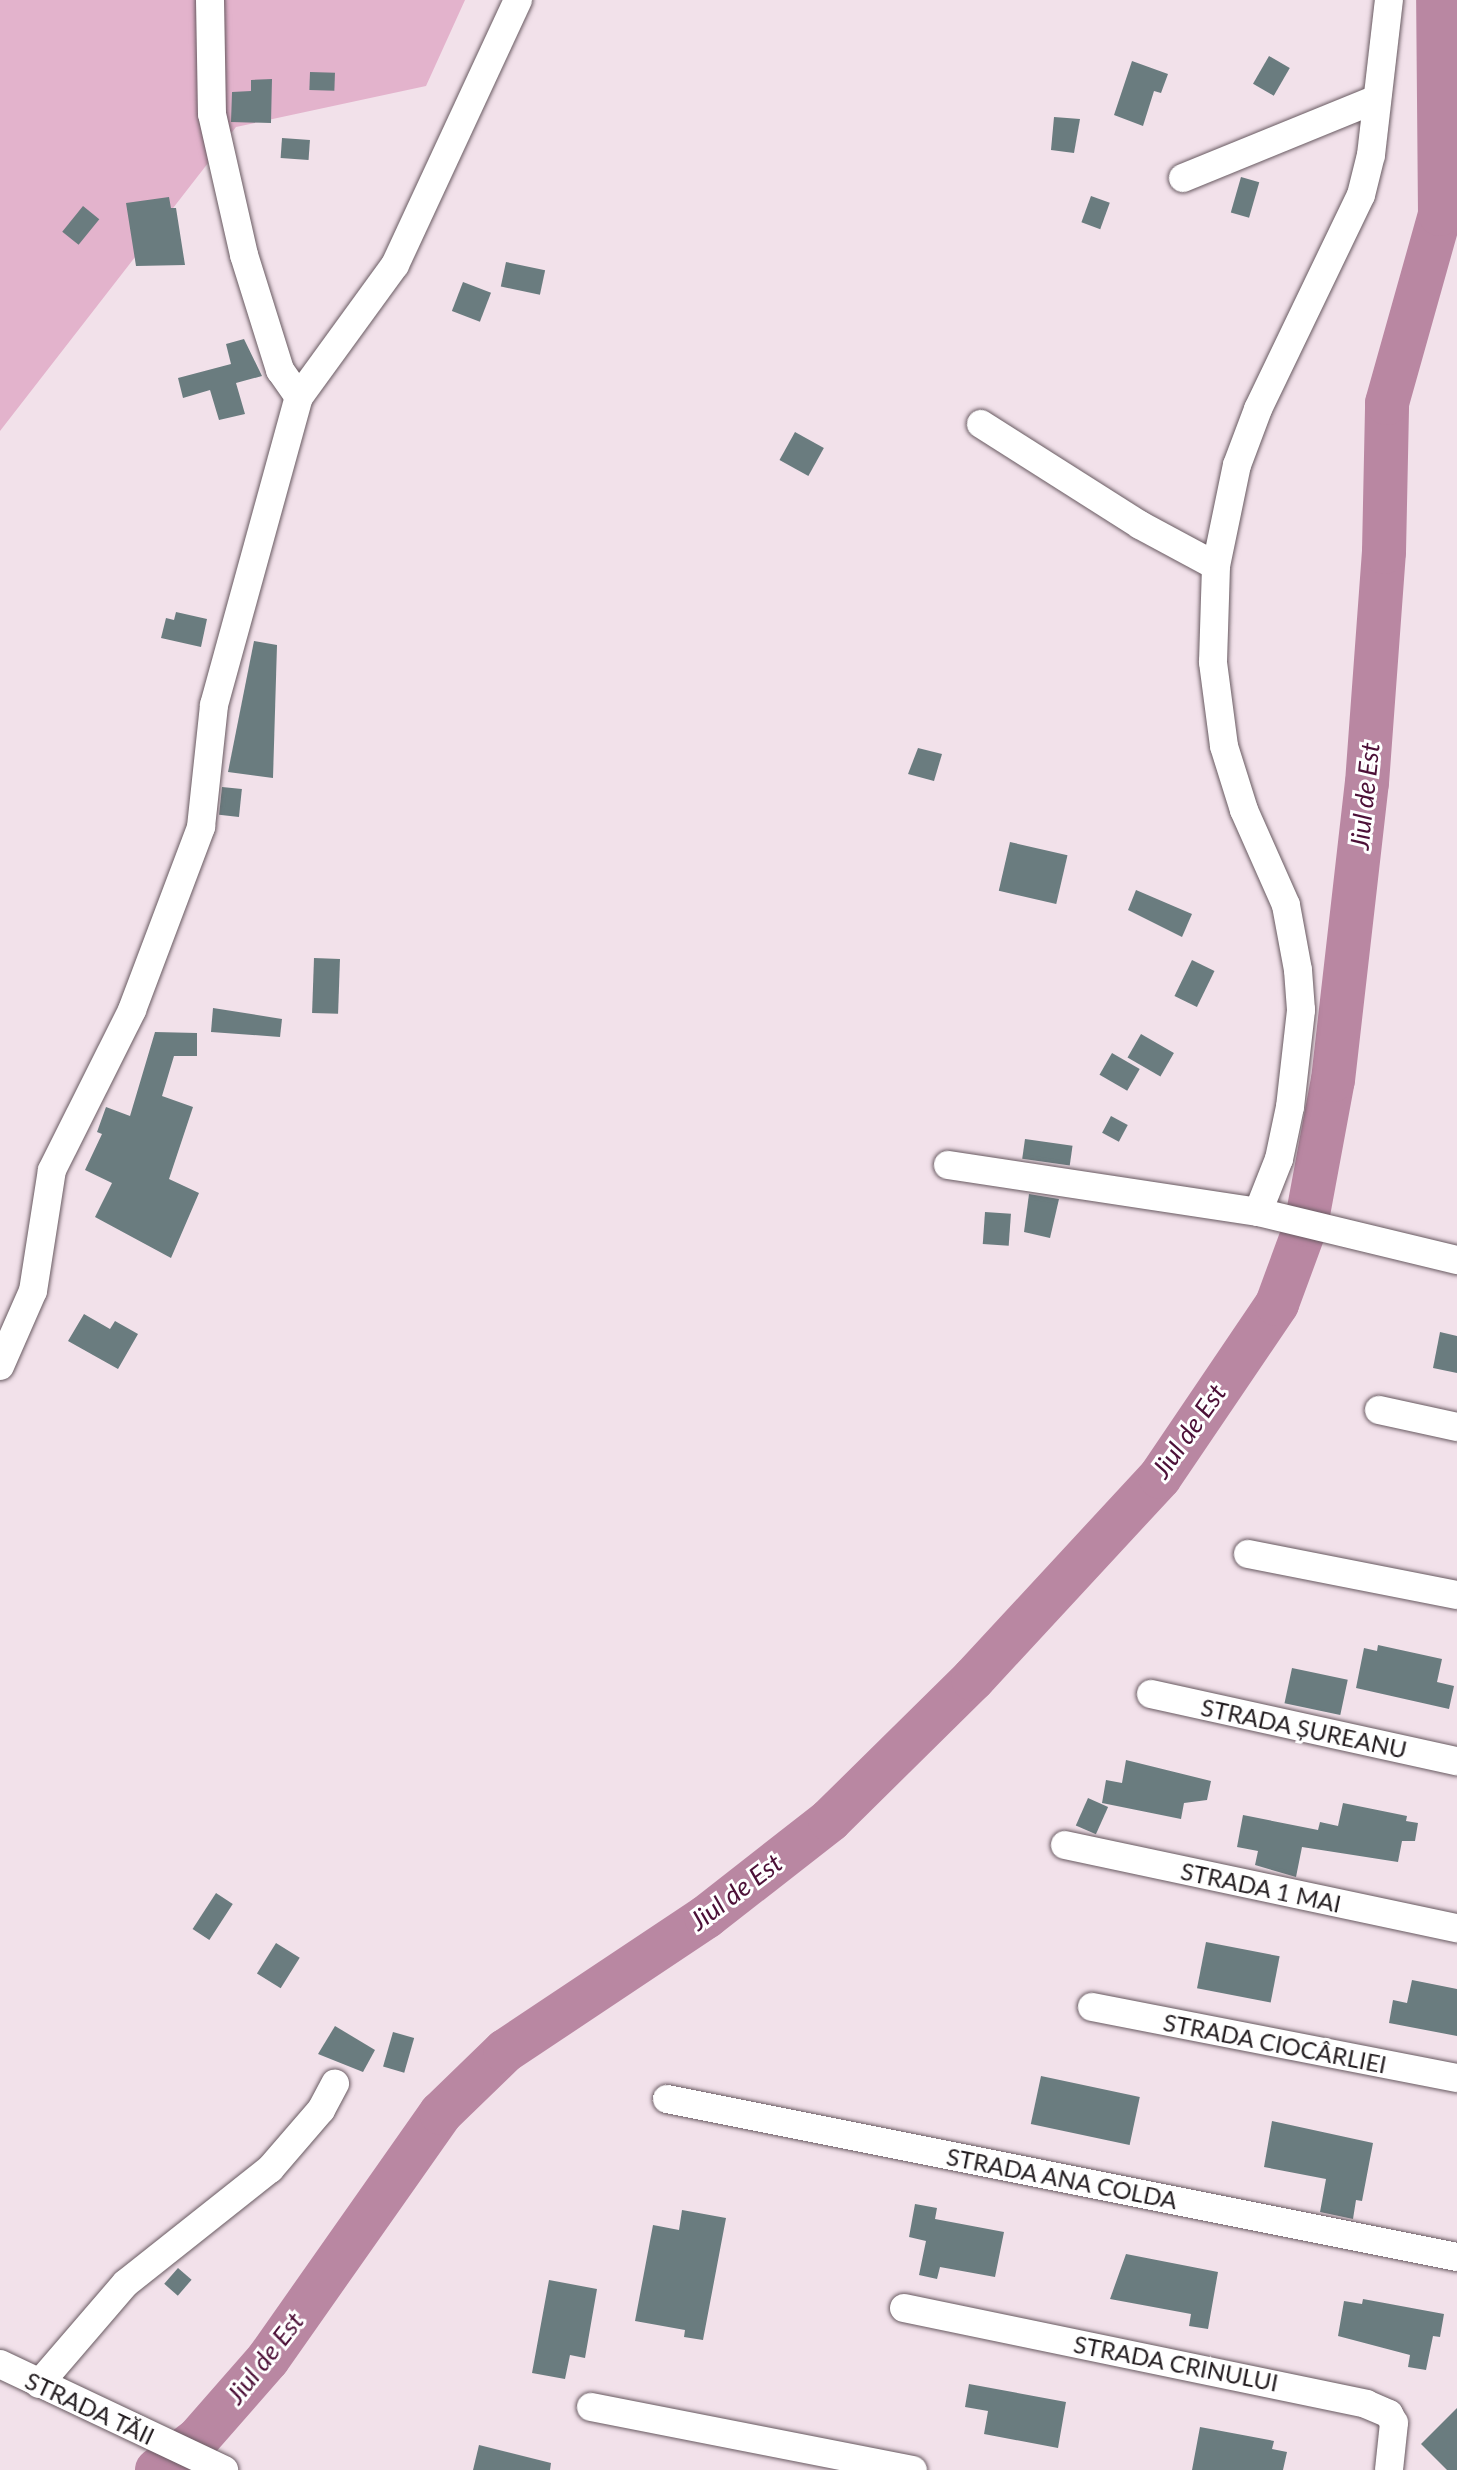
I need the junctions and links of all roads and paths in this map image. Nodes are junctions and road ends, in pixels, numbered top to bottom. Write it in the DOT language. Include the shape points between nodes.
graph roads {
  1 [pos="210,0"];
  2 [pos="518,0"];
  3 [pos="1389,0"];
  4 [pos="1374,100"];
  5 [pos="1183,178"];
  6 [pos="299,397"];
  7 [pos="981,424"];
  8 [pos="1216,566"];
  9 [pos="948,1165"];
  10 [pos="1266,1214"];
  11 [pos="1457,1260"];
  12 [pos="0,1366"];
  13 [pos="1379,1410"];
  14 [pos="1457,1427"];
  15 [pos="1248,1554"];
  16 [pos="1457,1595"];
  17 [pos="1151,1694"];
  18 [pos="1457,1761"];
  19 [pos="1065,1845"];
  20 [pos="1457,1928"];
  21 [pos="1092,2007"];
  22 [pos="1457,2078"];
  23 [pos="335,2084"];
  24 [pos="667,2099"];
  25 [pos="1457,2257"];
  26 [pos="904,2308"];
  27 [pos="0,2364"];
  28 [pos="39,2384"];
  29 [pos="591,2407"];
  30 [pos="224,2470"];
  31 [pos="913,2470"];
  32 [pos="1389,2470"];
  1 -- 6 [label="street" via="212,114 226,177 280,370"];
  2 -- 6 [label="street" via="395,265"];
  3 -- 4 [label="street"];
  4 -- 5 [label="street"];
  4 -- 8 [label="street" via="1371,155 1361,195 1258,409 1237,465"];
  6 -- 12 [label="street" via="214,705 201,827 132,1010 52,1170 33,1291"];
  7 -- 8 [label="street" via="1140,525"];
  8 -- 10 [label="street" via="1213,662 1224,746 1244,810 1286,905 1298,970 1301,1010 1292,1092"];
  9 -- 10 [label="street"];
  10 -- 11 [label="street"];
  13 -- 14 [label="street"];
  15 -- 16 [label="street"];
  17 -- 18 [label="street, STRADA ȘUREANU"];
  19 -- 20 [label="street, STRADA 1 MAI"];
  21 -- 22 [label="street, STRADA CIOCÂRLIEI"];
  23 -- 28 [label="street" via="321,2110 270,2169 126,2283"];
  24 -- 25 [label="street, STRADA ANA COLDA"];
  26 -- 32 [label="street, STRADA CRINULUI" via="1366,2404 1389,2414 1394,2423"];
  27 -- 28 [label="street, STRADA TĂII"];
  28 -- 30 [label="street, STRADA TĂII"];
  29 -- 31 [label="street"];
}
